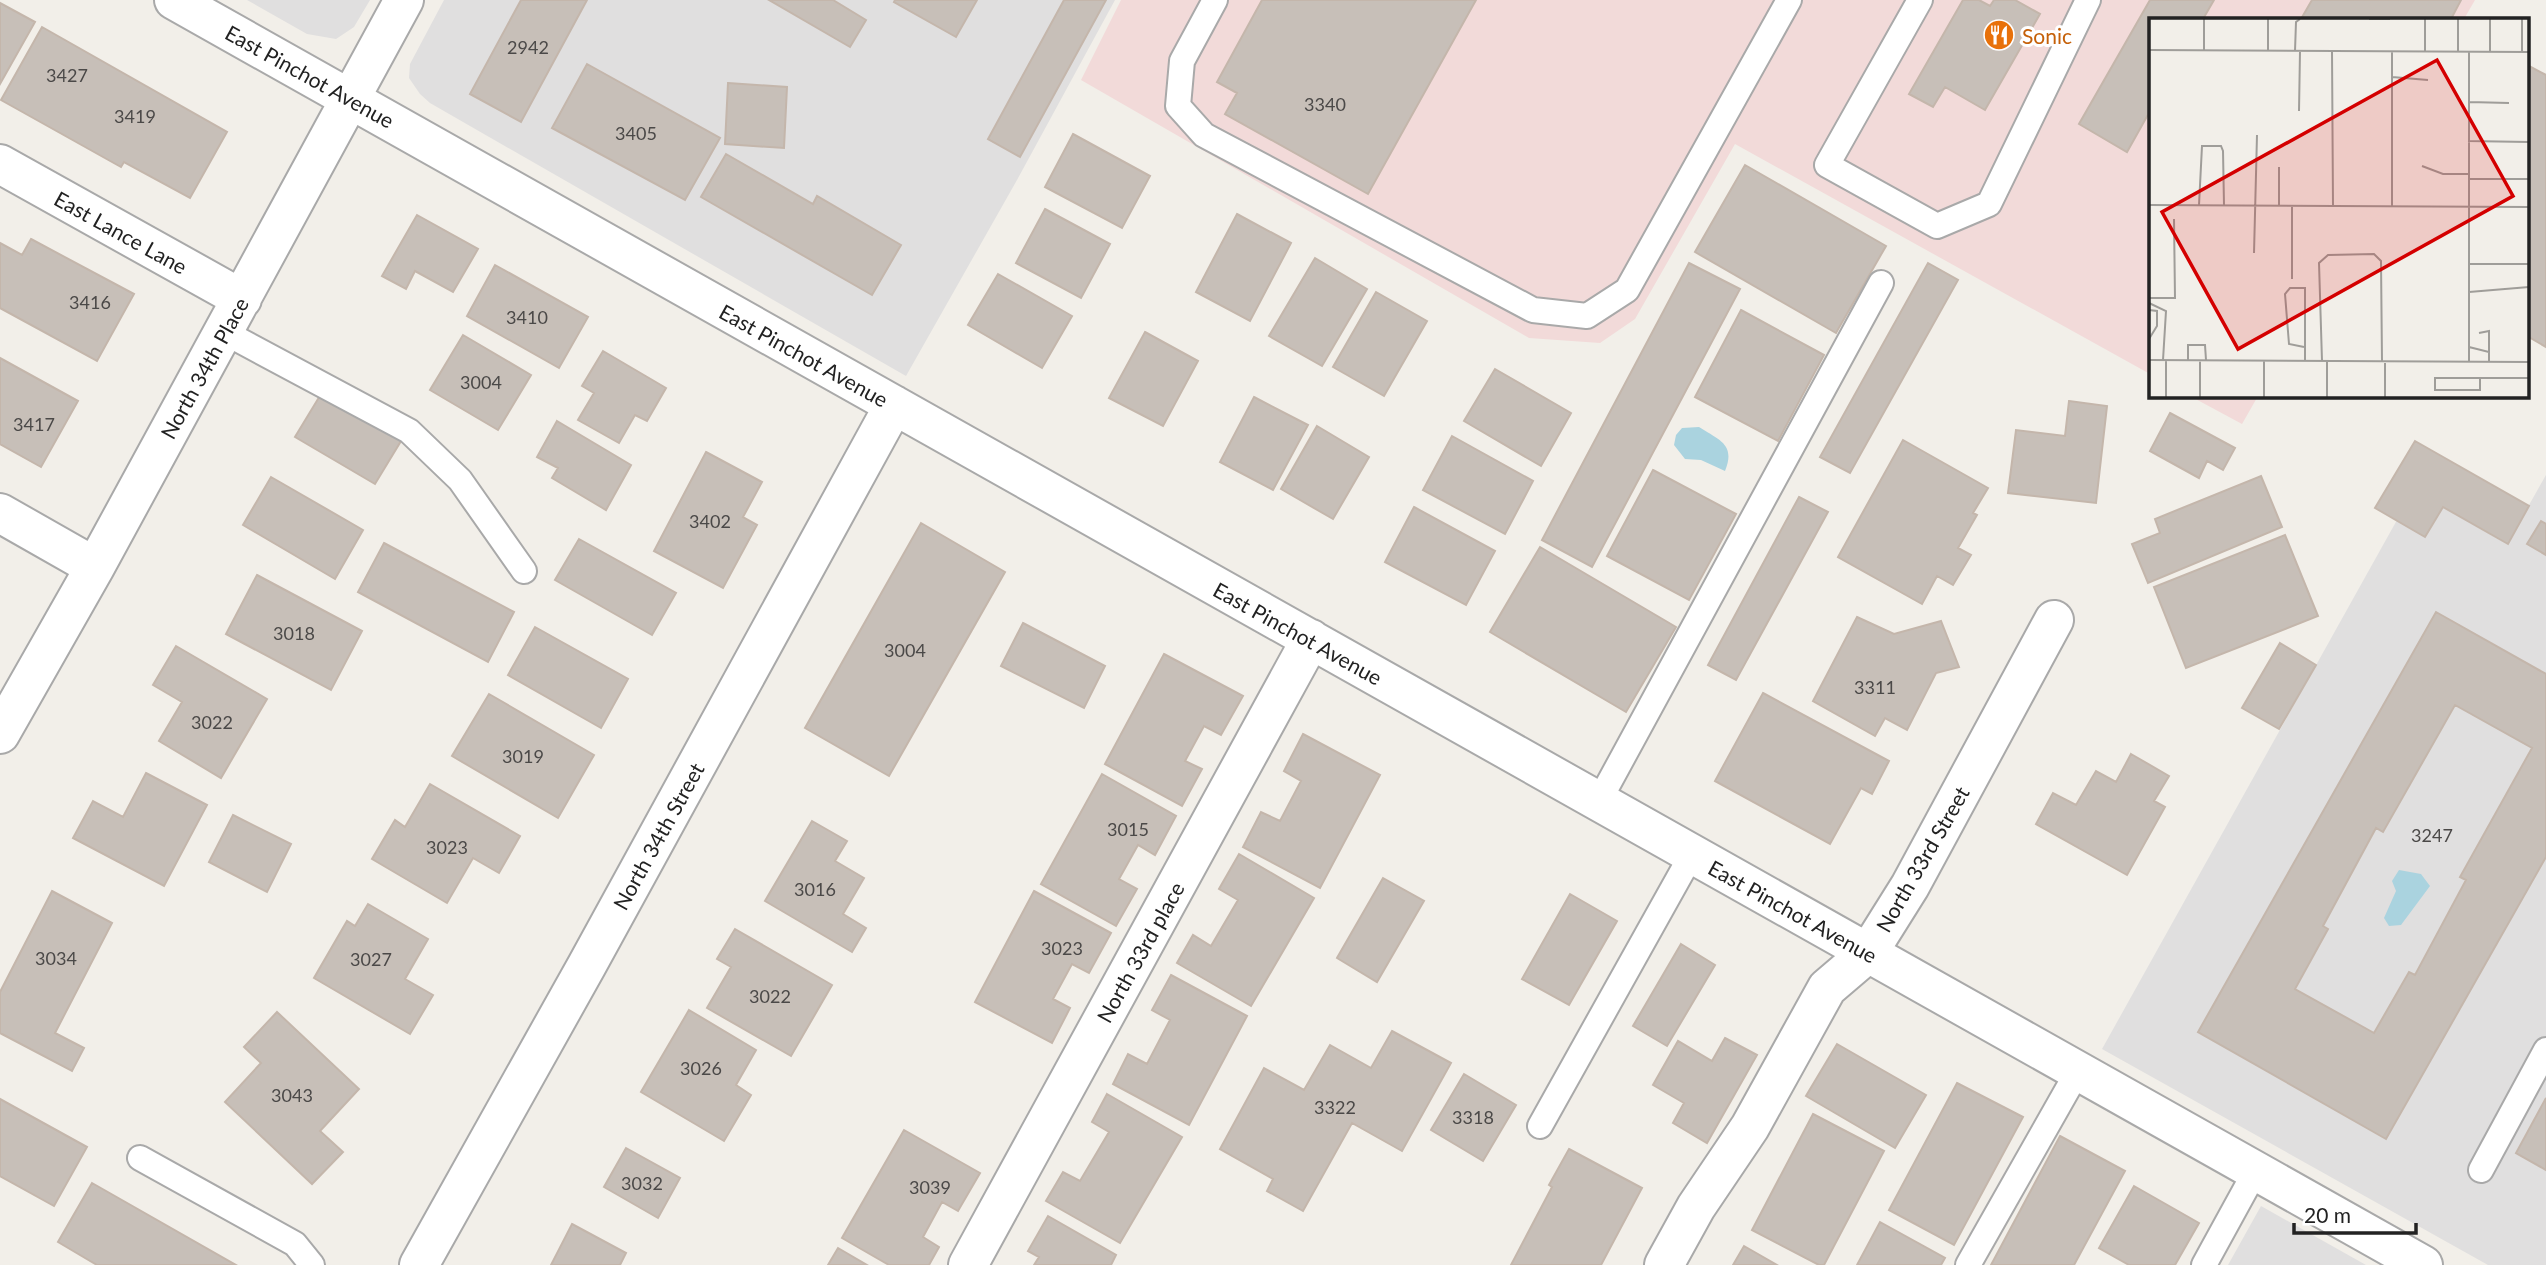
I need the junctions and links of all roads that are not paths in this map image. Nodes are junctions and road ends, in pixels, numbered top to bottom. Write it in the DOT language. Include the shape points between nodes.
graph roads {
  1 [pos="174,0"];
  2 [pos="404,0"];
  3 [pos="1216,0"];
  4 [pos="1789,0"];
  5 [pos="1920,0"];
  6 [pos="2088,0"];
  7 [pos="350,99"];
  8 [pos="0,164"];
  9 [pos="1881,283"];
  10 [pos="233,316"];
  11 [pos="894,405"];
  12 [pos="0,513"];
  13 [pos="95,567"];
  14 [pos="524,571"];
  15 [pos="2054,620"];
  16 [pos="1311,639"];
  17 [pos="0,734"];
  18 [pos="1599,801"];
  19 [pos="1692,854"];
  20 [pos="1868,953"];
  21 [pos="2546,1050"];
  22 [pos="2078,1071"];
  23 [pos="1540,1126"];
  24 [pos="140,1158"];
  25 [pos="2481,1170"];
  26 [pos="2255,1171"];
  27 [pos="312,1265"];
  28 [pos="419,1265"];
  29 [pos="968,1265"];
  30 [pos="1664,1265"];
  31 [pos="1968,1265"];
  32 [pos="2204,1265"];
  33 [pos="2423,1265"];
  1 -- 7 [label="street, East Pinchot Avenue"];
  2 -- 7 [label="street, North 34th Place"];
  3 -- 4 [label="lane" via="1182,61 1178,106 1204,135 1532,310 1587,316 1627,290"];
  5 -- 6 [label="lane" via="1827,165 1937,226 1989,204"];
  7 -- 10 [label="street, North 34th Place"];
  7 -- 11 [label="street, East Pinchot Avenue"];
  8 -- 10 [label="street, East Lance Lane"];
  9 -- 18 [label="lane"];
  10 -- 13 [label="street, North 34th Place"];
  10 -- 14 [label="lane" via="408,431 460,480"];
  11 -- 16 [label="street, East Pinchot Avenue"];
  11 -- 28 [label="street, North 34th Street"];
  12 -- 13 [label="street"];
  13 -- 17 [label="street, North 34th Place"];
  15 -- 20 [label="street, North 33rd Street" via="1910,886"];
  16 -- 18 [label="street, East Pinchot Avenue"];
  16 -- 29 [label="street, North 33rd place"];
  18 -- 19 [label="street, East Pinchot Avenue"];
  19 -- 20 [label="street, East Pinchot Avenue"];
  19 -- 23 [label="lane"];
  20 -- 22 [label="street, East Pinchot Avenue"];
  20 -- 30 [label="street, North 33rd Street" via="1827,988 1750,1127"];
  21 -- 25 [label="lane"];
  22 -- 26 [label="street, East Pinchot Avenue"];
  22 -- 31 [label="lane"];
  24 -- 27 [label="lane" via="287,1239"];
  26 -- 32 [label="lane"];
  26 -- 33 [label="street, East Pinchot Avenue"];
}
